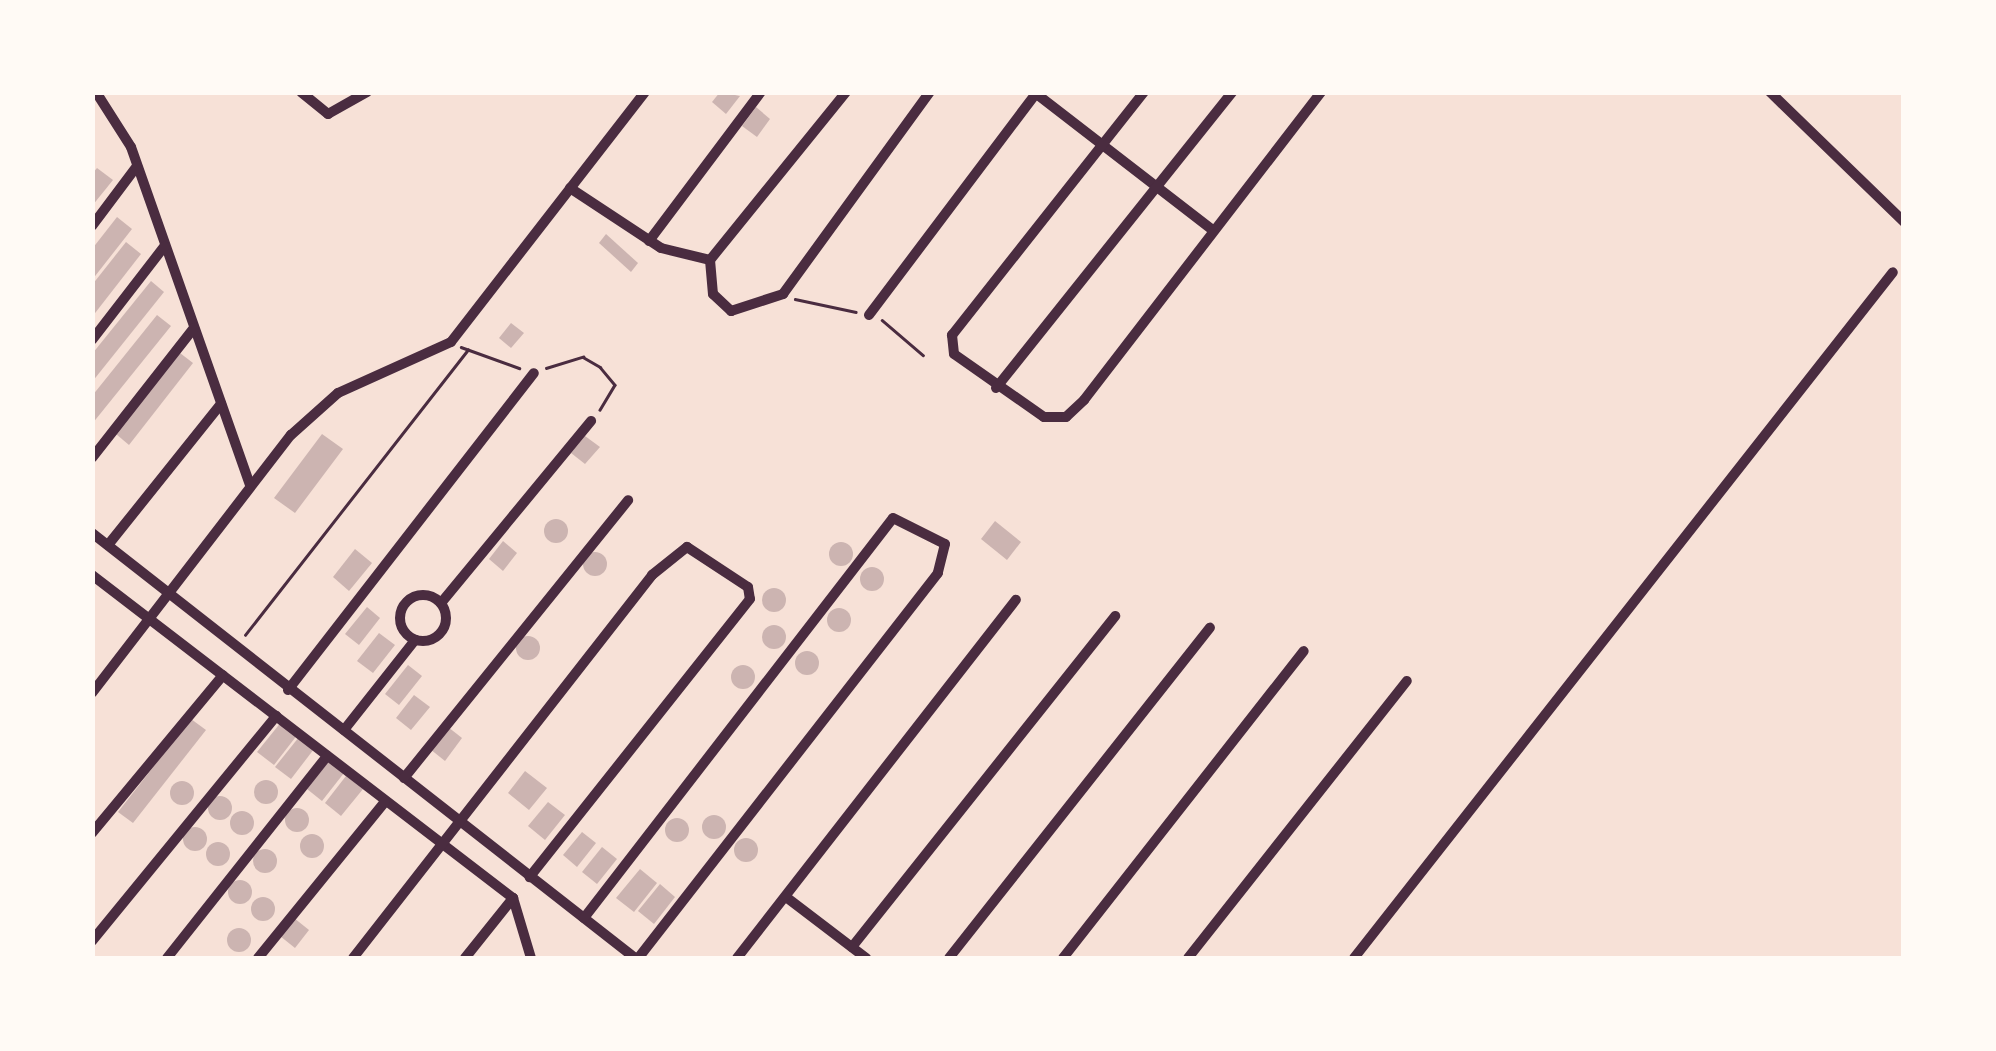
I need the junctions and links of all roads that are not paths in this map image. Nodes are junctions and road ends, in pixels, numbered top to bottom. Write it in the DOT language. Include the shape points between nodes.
graph roads {
  1 [pos="96,92"];
  2 [pos="301,92"];
  3 [pos="367,92"];
  4 [pos="646,92"];
  5 [pos="761,92"];
  6 [pos="846,92"];
  7 [pos="930,92"];
  8 [pos="1144,92"];
  9 [pos="1232,92"];
  10 [pos="1321,92"];
  11 [pos="1770,92"];
  12 [pos="1035,93"];
  13 [pos="1102,146"];
  14 [pos="137,166"];
  15 [pos="570,188"];
  16 [pos="1157,189"];
  17 [pos="1901,216"];
  18 [pos="92,226"];
  19 [pos="1214,231"];
  20 [pos="649,242"];
  21 [pos="164,247"];
  22 [pos="710,260"];
  23 [pos="1893,272"];
  24 [pos="869,314"];
  25 [pos="194,328"];
  26 [pos="92,340"];
  27 [pos="534,372"];
  28 [pos="996,388"];
  29 [pos="222,404"];
  30 [pos="591,421"];
  31 [pos="92,458"];
  32 [pos="250,484"];
  33 [pos="628,500"];
  34 [pos="92,534"];
  35 [pos="108,545"];
  36 [pos="92,574"];
  37 [pos="170,595"];
  38 [pos="1016,600"];
  39 [pos="441,603"];
  40 [pos="1115,616"];
  41 [pos="152,619"];
  42 [pos="1210,628"];
  43 [pos="415,640"];
  44 [pos="1304,650"];
  45 [pos="223,676"];
  46 [pos="1407,681"];
  47 [pos="288,690"];
  48 [pos="92,693"];
  49 [pos="276,716"];
  50 [pos="344,730"];
  51 [pos="327,756"];
  52 [pos="404,778"];
  53 [pos="385,802"];
  54 [pos="460,821"];
  55 [pos="92,833"];
  56 [pos="441,846"];
  57 [pos="530,877"];
  58 [pos="786,897"];
  59 [pos="514,898"];
  60 [pos="584,918"];
  61 [pos="92,942"];
  62 [pos="852,948"];
  63 [pos="167,958"];
  64 [pos="258,958"];
  65 [pos="352,958"];
  66 [pos="465,958"];
  67 [pos="531,958"];
  68 [pos="637,958"];
  69 [pos="737,958"];
  70 [pos="866,958"];
  71 [pos="949,958"];
  72 [pos="1063,958"];
  73 [pos="1188,958"];
  74 [pos="1354,958"];
  1 -- 14 [label="street"];
  2 -- 3 [label="street" via="328,114"];
  4 -- 15 [label="street"];
  5 -- 20 [label="street"];
  6 -- 22 [label="street"];
  7 -- 22 [label="street" via="782,294 731,311 713,294"];
  8 -- 13 [label="street"];
  9 -- 16 [label="street"];
  10 -- 19 [label="street"];
  11 -- 17 [label="street"];
  12 -- 13 [label="street"];
  12 -- 24 [label="street"];
  13 -- 16 [label="street"];
  13 -- 28 [label="street" via="952,335 954,354"];
  14 -- 18 [label="street"];
  14 -- 21 [label="street"];
  15 -- 20 [label="street"];
  15 -- 32 [label="street" via="451,342 338,393"];
  16 -- 19 [label="street"];
  16 -- 28 [label="street"];
  19 -- 28 [label="street" via="1072,413 1044,416"];
  20 -- 22 [label="street"];
  21 -- 25 [label="street"];
  21 -- 26 [label="street"];
  23 -- 74 [label="street"];
  25 -- 29 [label="street"];
  25 -- 31 [label="street"];
  27 -- 47 [label="street"];
  29 -- 32 [label="street"];
  29 -- 35 [label="street"];
  30 -- 39 [label="street"];
  32 -- 37 [label="street"];
  33 -- 52 [label="street"];
  34 -- 35 [label="street"];
  35 -- 37 [label="street"];
  36 -- 41 [label="street"];
  37 -- 41 [label="street"];
  37 -- 47 [label="street"];
  38 -- 58 [label="street"];
  39 -- 43 [label="street" via="445,626"];
  39 -- 43 [label="street" via="408,600 400,622"];
  40 -- 62 [label="street"];
  41 -- 45 [label="street"];
  41 -- 48 [label="street"];
  42 -- 71 [label="street"];
  43 -- 50 [label="street"];
  44 -- 72 [label="street"];
  45 -- 49 [label="street"];
  45 -- 55 [label="street"];
  46 -- 73 [label="street"];
  47 -- 50 [label="street"];
  49 -- 51 [label="street"];
  49 -- 61 [label="street"];
  50 -- 52 [label="street"];
  51 -- 53 [label="street"];
  51 -- 63 [label="street"];
  52 -- 54 [label="street"];
  53 -- 56 [label="street"];
  53 -- 64 [label="street"];
  54 -- 56 [label="street"];
  54 -- 57 [label="street"];
  54 -- 57 [label="street" via="674,550 687,548 752,592"];
  56 -- 59 [label="street"];
  56 -- 65 [label="street"];
  57 -- 60 [label="street"];
  58 -- 62 [label="street"];
  58 -- 69 [label="street"];
  59 -- 66 [label="street"];
  59 -- 67 [label="street"];
  60 -- 68 [label="street"];
  60 -- 68 [label="street" via="893,518 945,544 938,573"];
  62 -- 70 [label="street"];
}
